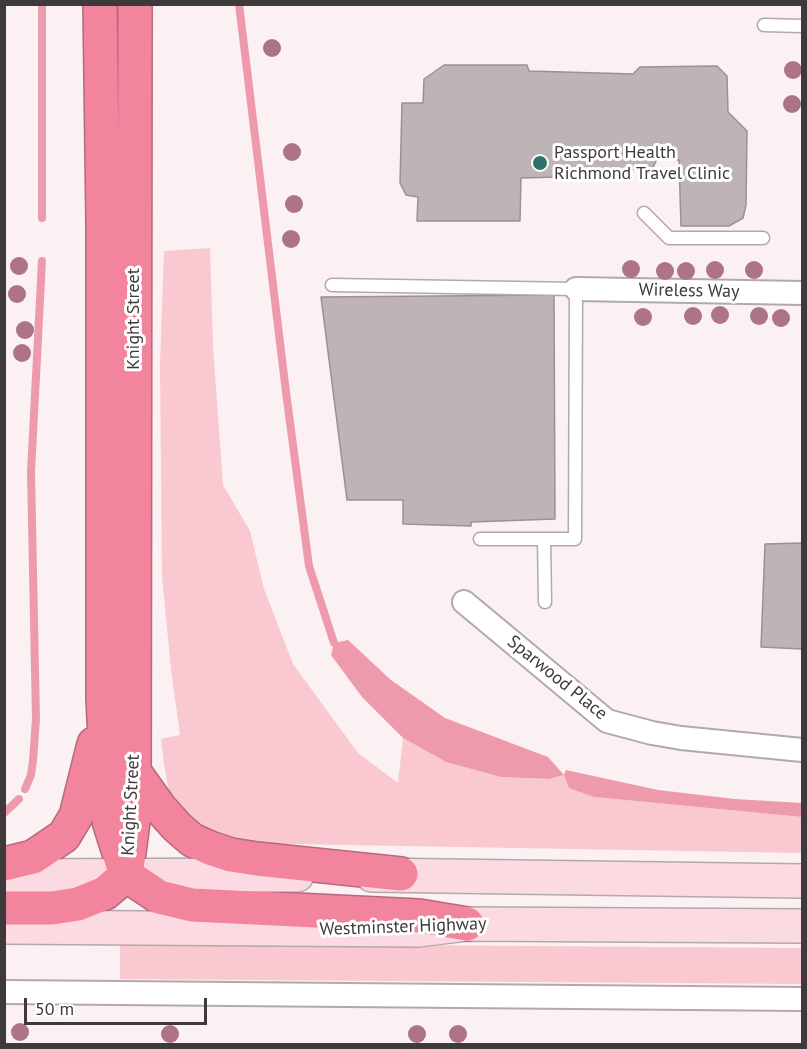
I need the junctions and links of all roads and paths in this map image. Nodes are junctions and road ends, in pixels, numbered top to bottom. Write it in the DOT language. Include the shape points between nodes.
graph roads {
  1 [pos="100,4"];
  2 [pos="135,4"];
  3 [pos="764,25"];
  4 [pos="802,26"];
  5 [pos="644,213"];
  6 [pos="763,238"];
  7 [pos="332,285"];
  8 [pos="576,289"];
  9 [pos="802,293"];
  10 [pos="480,539"];
  11 [pos="544,539"];
  12 [pos="464,602"];
  13 [pos="544,602"];
  14 [pos="103,698"];
  15 [pos="802,750"];
  16 [pos="134,770"];
  17 [pos="4,864"];
  18 [pos="400,874"];
  19 [pos="126,875"];
  20 [pos="4,876"];
  21 [pos="802,881"];
  22 [pos="4,908"];
  23 [pos="467,924"];
  24 [pos="802,926"];
  25 [pos="4,927"];
  26 [pos="4,992"];
  27 [pos="802,999"];
  1 -- 14 [label="highway, Knight Street"];
  2 -- 16 [label="highway, Knight Street"];
  3 -- 4 [label="lane"];
  5 -- 6 [label="lane" via="669,238"];
  7 -- 8 [label="lane"];
  8 -- 9 [label="street, Wireless Way"];
  8 -- 11 [label="lane" via="575,539"];
  10 -- 11 [label="lane"];
  11 -- 13 [label="lane"];
  12 -- 15 [label="street, Sparwood Place" via="607,721 681,738"];
  14 -- 17 [label="highway" via="76,816 64,836 33,857"];
  14 -- 19 [label="highway, Knight Street" via="109,821"];
  16 -- 18 [label="highway" via="177,827 210,849 257,859"];
  16 -- 19 [label="highway, Knight Street" via="133,837"];
  18 -- 19 [label="main road"];
  18 -- 21 [label="main road"];
  19 -- 20 [label="main road"];
  19 -- 22 [label="highway" via="105,893 78,904"];
  19 -- 23 [label="highway" via="159,897 192,905 419,916"];
  23 -- 24 [label="main road, Westminster Highway"];
  23 -- 25 [label="main road, Westminster Highway" via="418,930"];
  26 -- 27 [label="street"];
}
